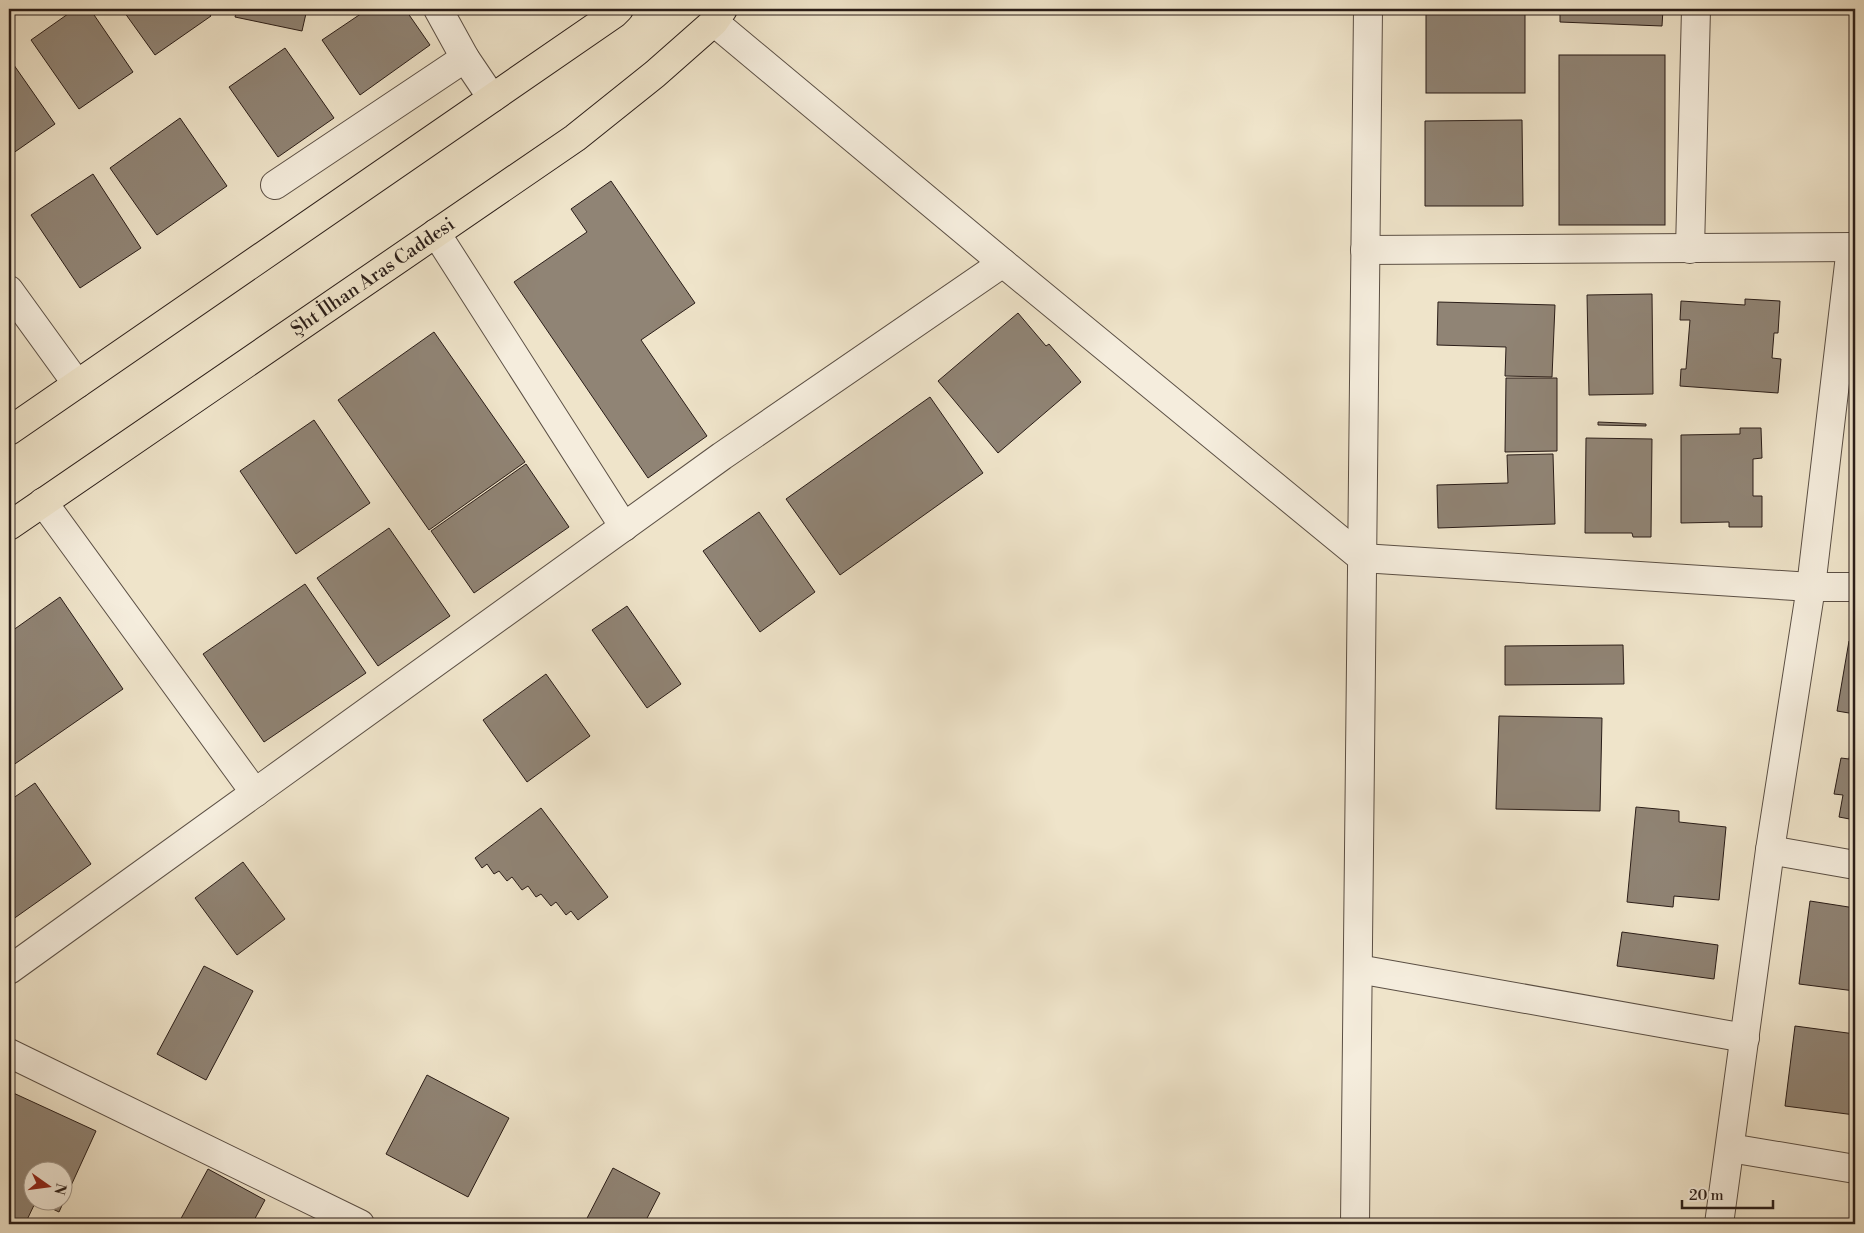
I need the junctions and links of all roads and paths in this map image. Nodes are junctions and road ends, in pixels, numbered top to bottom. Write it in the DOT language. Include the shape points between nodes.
graph roads {
  1 [pos="438,9"];
  2 [pos="619,9"];
  3 [pos="1368,9"];
  4 [pos="1696,9"];
  5 [pos="719,15"];
  6 [pos="465,58"];
  7 [pos="492,98"];
  8 [pos="275,185"];
  9 [pos="436,233"];
  10 [pos="1853,247"];
  11 [pos="1690,249"];
  12 [pos="1365,250"];
  13 [pos="1003,263"];
  14 [pos="9,290"];
  15 [pos="77,384"];
  16 [pos="9,431"];
  17 [pos="43,502"];
  18 [pos="9,526"];
  19 [pos="624,527"];
  20 [pos="1362,558"];
  21 [pos="1811,587"];
  22 [pos="1855,587"];
  23 [pos="255,793"];
  24 [pos="1770,850"];
  25 [pos="1855,865"];
  26 [pos="1358,969"];
  27 [pos="9,970"];
  28 [pos="1745,1038"];
  29 [pos="9,1053"];
  30 [pos="1730,1148"];
  31 [pos="1855,1169"];
  32 [pos="360,1224"];
  33 [pos="1355,1224"];
  34 [pos="1719,1224"];
  1 -- 6 [label="street"];
  2 -- 7 [label="main road"];
  3 -- 12 [label="street"];
  4 -- 11 [label="street"];
  5 -- 9 [label="main road, Şht İlhan Aras Caddesi" via="655,74 575,138"];
  5 -- 13 [label="street"];
  6 -- 7 [label="street"];
  6 -- 8 [label="street"];
  7 -- 15 [label="main road"];
  9 -- 17 [label="main road, Şht İlhan Aras Caddesi"];
  9 -- 19 [label="street"];
  10 -- 11 [label="street"];
  10 -- 21 [label="street"];
  11 -- 12 [label="street"];
  12 -- 20 [label="street"];
  13 -- 19 [label="street"];
  13 -- 20 [label="street"];
  14 -- 15 [label="street"];
  15 -- 16 [label="main road"];
  17 -- 18 [label="main road, Şht İlhan Aras Caddesi"];
  17 -- 23 [label="street"];
  19 -- 23 [label="street"];
  20 -- 21 [label="street"];
  20 -- 26 [label="street"];
  21 -- 22 [label="street"];
  21 -- 24 [label="street"];
  23 -- 27 [label="street"];
  24 -- 25 [label="street"];
  24 -- 28 [label="street"];
  26 -- 28 [label="street"];
  26 -- 33 [label="street"];
  28 -- 30 [label="street"];
  29 -- 32 [label="street"];
  30 -- 31 [label="street"];
  30 -- 34 [label="street"];
}
